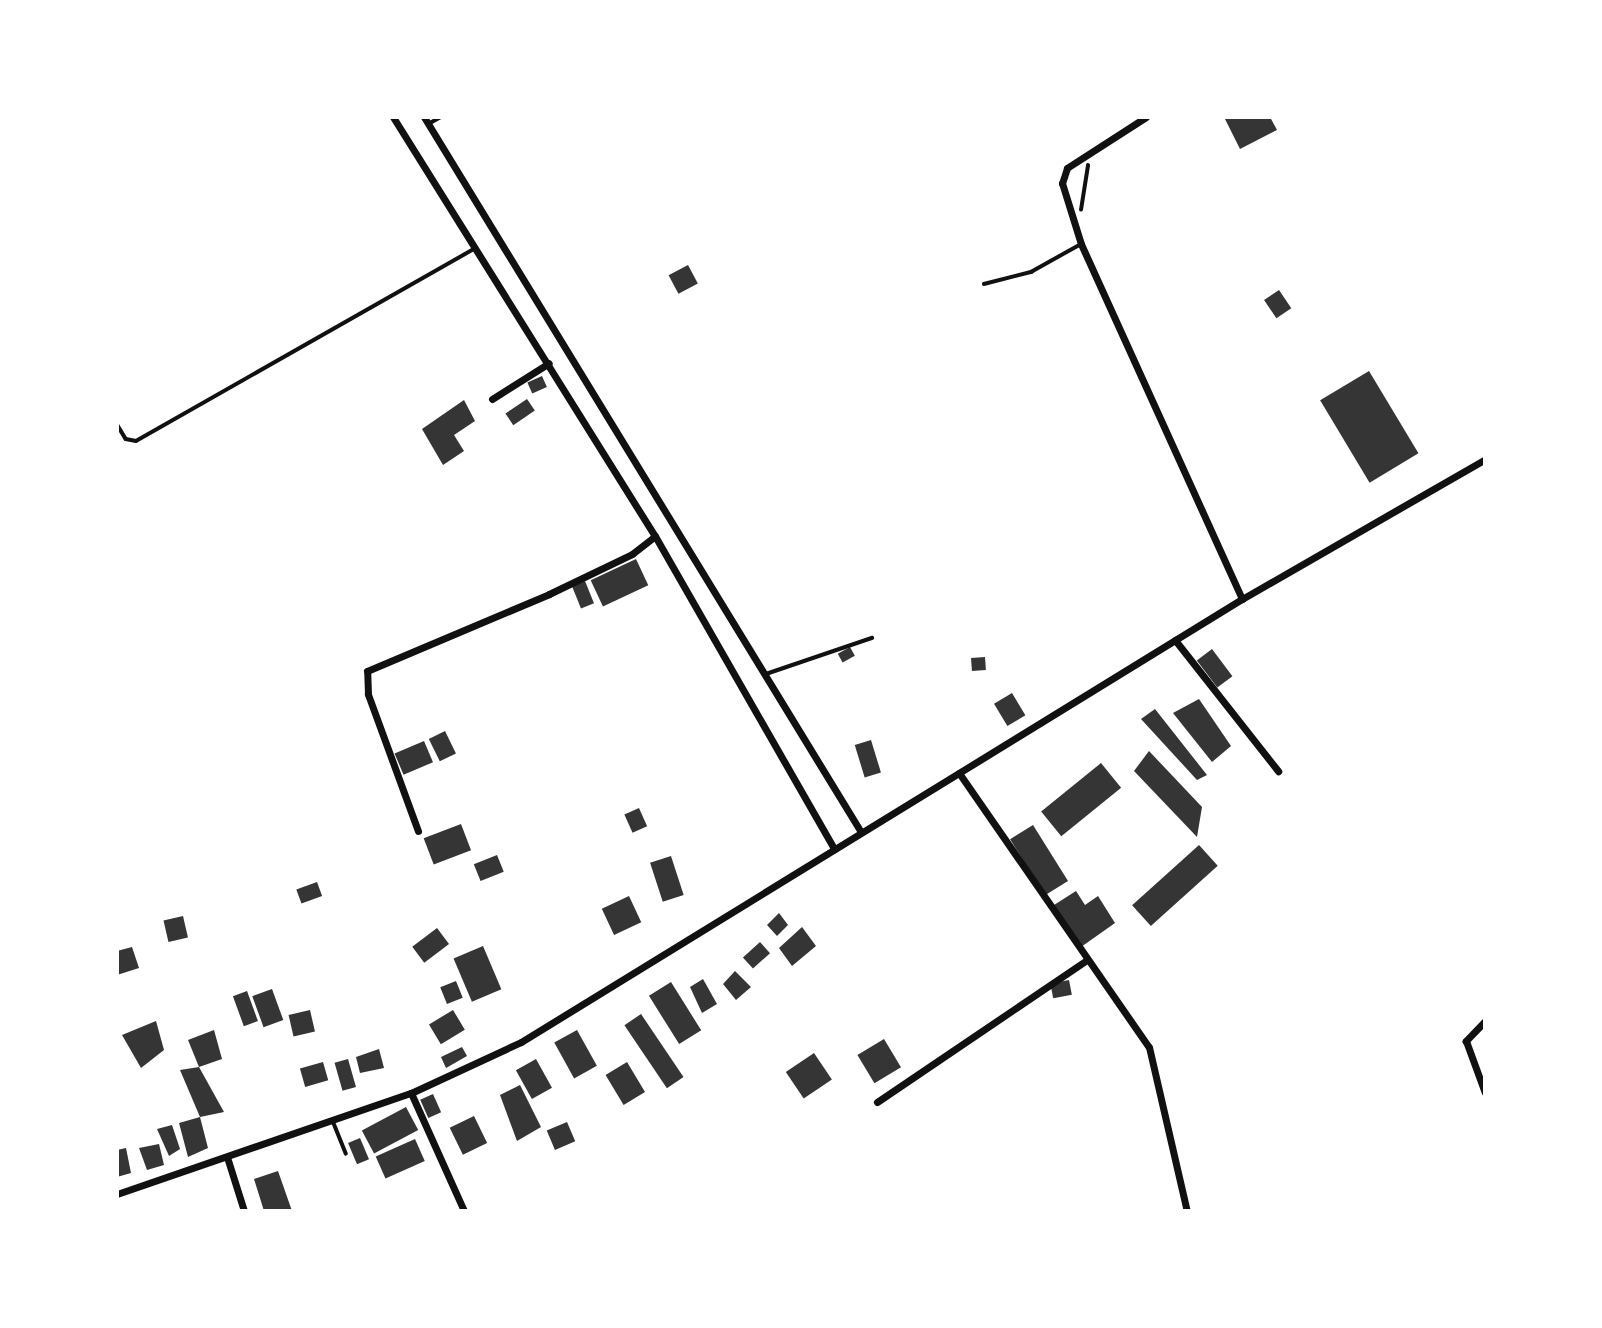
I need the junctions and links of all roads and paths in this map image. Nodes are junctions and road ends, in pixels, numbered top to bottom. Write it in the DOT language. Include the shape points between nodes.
graph roads {
  1 [pos="393,117"];
  2 [pos="440,117"];
  3 [pos="1146,117"];
  4 [pos="426,121"];
  5 [pos="1091,154"];
  6 [pos="1075,223"];
  7 [pos="1081,244"];
  8 [pos="476,248"];
  9 [pos="984,284"];
  10 [pos="549,363"];
  11 [pos="492,399"];
  12 [pos="117,424"];
  13 [pos="1485,459"];
  14 [pos="655,536"];
  15 [pos="1242,598"];
  16 [pos="872,638"];
  17 [pos="1175,640"];
  18 [pos="766,674"];
  19 [pos="1278,771"];
  20 [pos="959,773"];
  21 [pos="418,831"];
  22 [pos="861,832"];
  23 [pos="834,849"];
  24 [pos="1087,960"];
  25 [pos="1485,1021"];
  26 [pos="411,1093"];
  27 [pos="1485,1093"];
  28 [pos="877,1102"];
  29 [pos="333,1121"];
  30 [pos="346,1153"];
  31 [pos="227,1157"];
  32 [pos="117,1194"];
  33 [pos="244,1211"];
  34 [pos="464,1211"];
  35 [pos="1187,1211"];
  1 -- 8 [label="street"];
  2 -- 4 [label="lane"];
  3 -- 5 [label="street"];
  4 -- 18 [label="street"];
  5 -- 6 [label="path" via="1087,199"];
  5 -- 6 [label="street" via="1062,173"];
  6 -- 7 [label="street"];
  7 -- 9 [label="lane" via="1031,272"];
  7 -- 15 [label="street"];
  8 -- 10 [label="street"];
  8 -- 12 [label="lane" via="136,441 126,439"];
  10 -- 11 [label="street"];
  10 -- 14 [label="street"];
  13 -- 15 [label="street"];
  14 -- 21 [label="street" via="632,554 549,594 367,671 368,694"];
  14 -- 23 [label="street"];
  15 -- 17 [label="street"];
  16 -- 18 [label="lane"];
  17 -- 19 [label="street"];
  17 -- 20 [label="street"];
  18 -- 22 [label="street"];
  20 -- 22 [label="street"];
  20 -- 24 [label="street"];
  22 -- 23 [label="street"];
  23 -- 26 [label="street" via="570,1015"];
  24 -- 28 [label="street"];
  24 -- 35 [label="street" via="1149,1047"];
  25 -- 27 [label="street" via="1466,1041"];
  26 -- 29 [label="street"];
  26 -- 34 [label="street"];
  29 -- 30 [label="lane"];
  29 -- 31 [label="street"];
  31 -- 32 [label="street"];
  31 -- 33 [label="street"];
}
